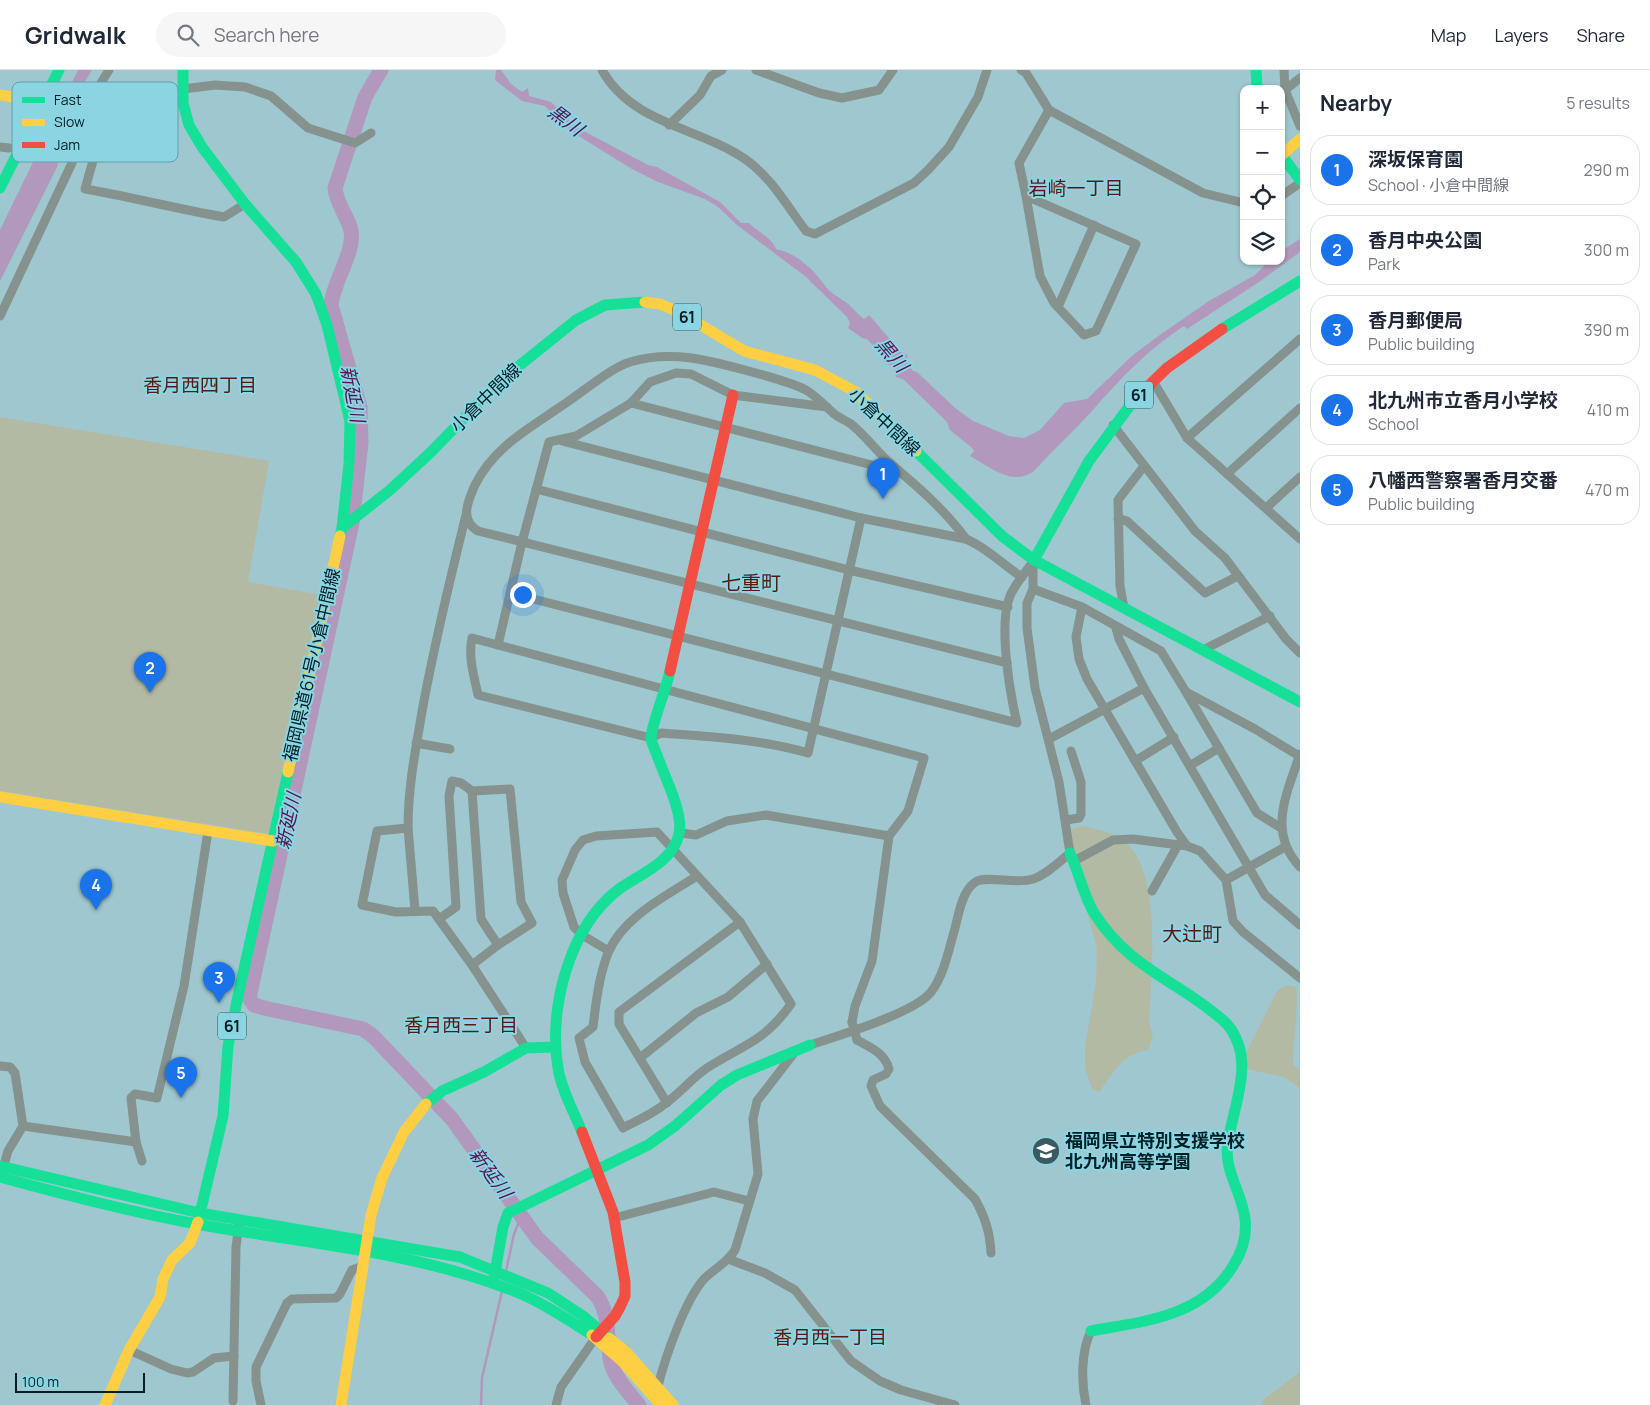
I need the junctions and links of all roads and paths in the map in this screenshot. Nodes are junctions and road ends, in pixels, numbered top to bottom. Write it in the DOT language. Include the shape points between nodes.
graph roads {
  1 [pos="59,70"];
  2 [pos="109,70"];
  3 [pos="183,70"];
  4 [pos="602,70"];
  5 [pos="722,70"];
  6 [pos="756,70"];
  7 [pos="893,70"];
  8 [pos="987,70"];
  9 [pos="1021,70"];
  10 [pos="1256,70"];
  11 [pos="1284,70"];
  12 [pos="1300,78"];
  13 [pos="53,82"];
  14 [pos="102,82"];
  15 [pos="1257,85"];
  16 [pos="1285,85"];
  17 [pos="183,89"];
  18 [pos="1285,90"];
  19 [pos="1049,110"];
  20 [pos="669,125"];
  21 [pos="1300,126"];
  22 [pos="371,133"];
  23 [pos="1300,139"];
  24 [pos="1285,151"];
  25 [pos="1285,160"];
  26 [pos="13,162"];
  27 [pos="72,162"];
  28 [pos="93,162"];
  29 [pos="1300,181"];
  30 [pos="0,188"];
  31 [pos="1285,193"];
  32 [pos="1026,196"];
  33 [pos="1240,202"];
  34 [pos="245,204"];
  35 [pos="1094,225"];
  36 [pos="1300,281"];
  37 [pos="1058,307"];
  38 [pos="0,316"];
  39 [pos="1300,339"];
  40 [pos="1153,381"];
  41 [pos="733,395"];
  42 [pos="631,403"];
  43 [pos="827,407"];
  44 [pos="1300,408"];
  45 [pos="1113,425"];
  46 [pos="725,428"];
  47 [pos="1186,438"];
  48 [pos="561,441"];
  49 [pos="1144,466"];
  50 [pos="905,474"];
  51 [pos="1227,474"];
  52 [pos="1300,477"];
  53 [pos="714,479"];
  54 [pos="536,489"];
  55 [pos="1266,508"];
  56 [pos="466,515"];
  57 [pos="861,518"];
  58 [pos="1118,519"];
  59 [pos="342,528"];
  60 [pos="702,532"];
  61 [pos="966,539"];
  62 [pos="1300,539"];
  63 [pos="522,542"];
  64 [pos="1034,560"];
  65 [pos="849,570"];
  66 [pos="1238,576"];
  67 [pos="1022,577"];
  68 [pos="691,584"];
  69 [pos="1033,589"];
  70 [pos="510,593"];
  71 [pos="1008,607"];
  72 [pos="1082,608"];
  73 [pos="1124,608"];
  74 [pos="1270,616"];
  75 [pos="838,621"];
  76 [pos="1116,628"];
  77 [pos="679,636"];
  78 [pos="498,645"];
  79 [pos="1203,650"];
  80 [pos="1300,652"];
  81 [pos="1007,663"];
  82 [pos="825,673"];
  83 [pos="1144,688"];
  84 [pos="666,690"];
  85 [pos="1186,692"];
  86 [pos="1300,702"];
  87 [pos="1105,710"];
  88 [pos="814,728"];
  89 [pos="1174,737"];
  90 [pos="650,738"];
  91 [pos="1049,739"];
  92 [pos="416,743"];
  93 [pos="1219,748"];
  94 [pos="450,749"];
  95 [pos="1070,751"];
  96 [pos="1300,755"];
  97 [pos="1135,761"];
  98 [pos="1191,765"];
  99 [pos="472,791"];
  100 [pos="0,798"];
  101 [pos="1066,820"];
  102 [pos="408,828"];
  103 [pos="1281,828"];
  104 [pos="208,831"];
  105 [pos="681,833"];
  106 [pos="890,836"];
  107 [pos="273,841"];
  108 [pos="1183,845"];
  109 [pos="1285,847"];
  110 [pos="673,851"];
  111 [pos="1072,857"];
  112 [pos="1249,866"];
  113 [pos="1300,867"];
  114 [pos="697,876"];
  115 [pos="1226,880"];
  116 [pos="1152,891"];
  117 [pos="415,910"];
  118 [pos="439,919"];
  119 [pos="740,922"];
  120 [pos="1300,925"];
  121 [pos="582,935"];
  122 [pos="498,945"];
  123 [pos="609,951"];
  124 [pos="767,964"];
  125 [pos="472,965"];
  126 [pos="1300,978"];
  127 [pos="810,1045"];
  128 [pos="526,1048"];
  129 [pos="556,1048"];
  130 [pos="794,1053"];
  131 [pos="640,1058"];
  132 [pos="0,1066"];
  133 [pos="667,1103"];
  134 [pos="22,1126"];
  135 [pos="136,1142"];
  136 [pos="142,1161"];
  137 [pos="598,1170"];
  138 [pos="1,1173"];
  139 [pos="749,1200"];
  140 [pos="199,1218"];
  141 [pos="614,1218"];
  142 [pos="239,1225"];
  143 [pos="366,1246"];
  144 [pos="991,1253"];
  145 [pos="728,1259"];
  146 [pos="363,1266"];
  147 [pos="495,1271"];
  148 [pos="493,1284"];
  149 [pos="1091,1331"];
  150 [pos="599,1334"];
  151 [pos="130,1350"];
  152 [pos="234,1356"];
  153 [pos="658,1386"];
  154 [pos="233,1401"];
  155 [pos="669,1404"];
  156 [pos="105,1405"];
  157 [pos="262,1405"];
  158 [pos="341,1405"];
  159 [pos="556,1405"];
  160 [pos="955,1405"];
  161 [pos="1086,1405"];
  1 -- 13 [label="street"];
  2 -- 14 [label="street"];
  3 -- 17 [label="street, 福岡県道61号小倉中間線"];
  4 -- 20 [label="street" via="611,86 636,106"];
  5 -- 20 [label="street" via="712,76 700,95"];
  6 -- 7 [label="street" via="842,98 879,90"];
  8 -- 20 [label="street" via="978,97 949,147 928,170 914,183 815,234 806,231 768,180 743,158"];
  9 -- 19 [label="street"];
  10 -- 15 [label="street"];
  11 -- 16 [label="street"];
  12 -- 18 [label="street"];
  17 -- 22 [label="street" via="215,85 245,87 271,96 308,128 355,143"];
  17 -- 34 [label="street, 福岡県道61号小倉中間線" via="183,103 190,125 202,147"];
  18 -- 21 [label="street"];
  19 -- 32 [label="street" via="1019,163"];
  19 -- 33 [label="street" via="1203,193"];
  23 -- 24 [label="street"];
  25 -- 29 [label="street"];
  26 -- 30 [label="street"];
  27 -- 38 [label="street"];
  28 -- 34 [label="street" via="85,189 224,217"];
  29 -- 31 [label="street"];
  32 -- 35 [label="street"];
  32 -- 37 [label="street" via="1040,276"];
  34 -- 59 [label="street, 福岡県道61号小倉中間線" via="300,268 316,294 327,325 350,421"];
  35 -- 37 [label="street"];
  35 -- 37 [label="street" via="1136,244 1096,331 1084,335"];
  36 -- 40 [label="street, 61" via="1215,335"];
  39 -- 47 [label="street"];
  40 -- 45 [label="street, 61"];
  40 -- 47 [label="street"];
  41 -- 42 [label="street" via="690,374 676,373 650,382"];
  41 -- 43 [label="street"];
  41 -- 46 [label="street"];
  42 -- 46 [label="street"];
  42 -- 48 [label="street" via="576,436"];
  43 -- 50 [label="street" via="851,424"];
  43 -- 56 [label="street" via="804,390 710,360 683,356 630,362 519,434 503,448 477,482 469,498"];
  44 -- 51 [label="street"];
  45 -- 49 [label="street"];
  45 -- 64 [label="street, 61"];
  46 -- 50 [label="street"];
  46 -- 53 [label="street"];
  47 -- 51 [label="street"];
  48 -- 53 [label="street"];
  48 -- 54 [label="street" via="549,442"];
  49 -- 58 [label="street" via="1118,500"];
  49 -- 66 [label="street" via="1195,532 1225,558"];
  50 -- 61 [label="street"];
  51 -- 55 [label="street"];
  52 -- 55 [label="street"];
  53 -- 57 [label="street"];
  53 -- 60 [label="street"];
  54 -- 60 [label="street"];
  54 -- 63 [label="street"];
  55 -- 62 [label="street"];
  56 -- 63 [label="street" via="472,528 478,531"];
  56 -- 92 [label="street" via="444,603"];
  57 -- 61 [label="street"];
  57 -- 65 [label="street"];
  58 -- 66 [label="street" via="1127,521 1205,593"];
  58 -- 73 [label="street" via="1120,586"];
  59 -- 64 [label="street, 小倉中間線 / 61" via="390,490 500,382 570,325 605,305 639,301 660,304 680,312 744,351 815,370 856,392 1002,536"];
  59 -- 107 [label="street, 福岡県道61号小倉中間線 / 61"];
  60 -- 65 [label="street"];
  60 -- 68 [label="street"];
  61 -- 67 [label="street" via="981,545 992,557"];
  63 -- 68 [label="street"];
  63 -- 70 [label="street"];
  64 -- 67 [label="street"];
  64 -- 69 [label="street"];
  64 -- 73 [label="street, 小倉中間線"];
  65 -- 71 [label="street"];
  65 -- 75 [label="street"];
  66 -- 74 [label="street"];
  67 -- 71 [label="street" via="1010,596"];
  68 -- 75 [label="street"];
  68 -- 77 [label="street"];
  69 -- 72 [label="street"];
  69 -- 91 [label="street" via="1027,603 1027,628 1035,688"];
  70 -- 77 [label="street"];
  70 -- 78 [label="street"];
  71 -- 81 [label="street"];
  72 -- 76 [label="street"];
  72 -- 87 [label="street" via="1076,637 1079,660"];
  73 -- 79 [label="street, 小倉中間線"];
  74 -- 79 [label="street"];
  74 -- 80 [label="street"];
  75 -- 81 [label="street"];
  75 -- 82 [label="street"];
  76 -- 83 [label="street"];
  76 -- 85 [label="street" via="1161,651"];
  77 -- 82 [label="street"];
  77 -- 84 [label="street"];
  78 -- 84 [label="street"];
  78 -- 90 [label="street" via="472,638 472,667 478,695"];
  79 -- 86 [label="street, 小倉中間線"];
  81 -- 82 [label="street" via="1017,723"];
  82 -- 88 [label="street"];
  83 -- 87 [label="street"];
  83 -- 89 [label="street"];
  84 -- 88 [label="street"];
  84 -- 90 [label="street"];
  85 -- 93 [label="street"];
  85 -- 96 [label="street"];
  87 -- 91 [label="street"];
  87 -- 97 [label="street"];
  88 -- 90 [label="street" via="808,753 778,744 734,739 661,733"];
  88 -- 106 [label="street" via="924,758 908,811"];
  89 -- 97 [label="street"];
  89 -- 98 [label="street"];
  90 -- 105 [label="street" via="680,819"];
  91 -- 101 [label="street"];
  92 -- 94 [label="street"];
  92 -- 102 [label="street" via="408,798"];
  93 -- 98 [label="street"];
  93 -- 103 [label="street" via="1256,813"];
  95 -- 101 [label="street" via="1081,782 1081,814 1079,818"];
  96 -- 103 [label="street" via="1287,792"];
  97 -- 108 [label="street"];
  98 -- 112 [label="street"];
  99 -- 118 [label="street" via="452,781 449,796 456,907"];
  99 -- 122 [label="street" via="481,919"];
  99 -- 122 [label="street" via="510,789 521,902 532,923"];
  100 -- 104 [label="street"];
  101 -- 111 [label="street"];
  102 -- 117 [label="street"];
  102 -- 117 [label="street" via="377,831 362,905 396,912"];
  103 -- 109 [label="street"];
  104 -- 107 [label="street"];
  104 -- 135 [label="street" via="184,986 157,1098 135,1094 131,1098"];
  105 -- 106 [label="street" via="696,835 727,821 766,815"];
  105 -- 110 [label="street"];
  106 -- 144 [label="street, bridge" via="872,961 852,1022 857,1040 876,1050 888,1063 886,1074 874,1080 871,1086 880,1106 974,1199 985,1216"];
  107 -- 140 [label="street, 福岡県道61号小倉中間線 / 61" via="232,1026 223,1116"];
  108 -- 111 [label="street" via="1114,840"];
  108 -- 115 [label="street" via="1200,851"];
  108 -- 116 [label="street"];
  109 -- 112 [label="street"];
  109 -- 113 [label="street"];
  110 -- 114 [label="street"];
  110 -- 121 [label="street" via="621,887 595,915"];
  110 -- 121 [label="street" via="657,832 596,836 583,840 562,880 574,927"];
  111 -- 127 [label="street" via="1032,879 1007,882 986,878 974,883 963,900 941,976 930,994 886,1018"];
  111 -- 149 [label="street" via="1085,896 1114,940 1142,965 1216,1015 1232,1030 1242,1052 1243,1074 1227,1142 1226,1160 1245,1218 1244,1239 1233,1267 1210,1293 1184,1310"];
  112 -- 115 [label="street"];
  112 -- 120 [label="street" via="1265,895"];
  114 -- 119 [label="street"];
  114 -- 123 [label="street" via="637,916"];
  115 -- 126 [label="street" via="1233,921"];
  117 -- 118 [label="street" via="433,911"];
  118 -- 125 [label="street"];
  119 -- 124 [label="street"];
  119 -- 131 [label="street" via="619,1012 619,1024"];
  121 -- 123 [label="street"];
  121 -- 129 [label="street" via="565,976"];
  122 -- 125 [label="street"];
  123 -- 133 [label="street" via="598,988 593,1028 579,1038 585,1062 623,1128"];
  124 -- 131 [label="street" via="728,996 696,1013"];
  124 -- 133 [label="street" via="791,1004 777,1023 755,1041 705,1069"];
  125 -- 128 [label="street"];
  127 -- 130 [label="street"];
  128 -- 129 [label="street"];
  128 -- 143 [label="street" via="442,1092 422,1107 404,1132 382,1178"];
  129 -- 137 [label="street" via="558,1070"];
  130 -- 137 [label="street" via="737,1075 648,1145"];
  130 -- 139 [label="street" via="757,1101 753,1119 758,1174"];
  131 -- 133 [label="street"];
  132 -- 134 [label="street" via="10,1067 15,1073"];
  134 -- 135 [label="street"];
  134 -- 138 [label="street" via="8,1150"];
  135 -- 136 [label="street"];
  137 -- 141 [label="street"];
  137 -- 147 [label="street" via="508,1213"];
  138 -- 140 [label="street" via="103,1192"];
  139 -- 141 [label="street" via="714,1192"];
  139 -- 145 [label="street" via="735,1250"];
  140 -- 142 [label="street"];
  140 -- 151 [label="street, 61" via="190,1244 172,1260 163,1279 160,1297"];
  141 -- 150 [label="street" via="625,1296 615,1316"];
  142 -- 143 [label="street"];
  142 -- 152 [label="street"];
  143 -- 146 [label="street"];
  143 -- 147 [label="street" via="460,1257"];
  143 -- 148 [label="street"];
  145 -- 153 [label="street" via="704,1279 696,1291 666,1355"];
  145 -- 160 [label="street" via="765,1273 795,1290 851,1361 880,1381"];
  146 -- 157 [label="street" via="352,1270 336,1298 292,1299 287,1303 256,1367"];
  146 -- 158 [label="street"];
  147 -- 148 [label="street"];
  147 -- 150 [label="street" via="548,1293"];
  148 -- 150 [label="street" via="544,1305"];
  149 -- 161 [label="street" via="1085,1343 1084,1357"];
  150 -- 153 [label="street"];
  150 -- 155 [label="street" via="624,1364"];
  150 -- 159 [label="street" via="561,1387"];
  151 -- 152 [label="street" via="187,1373 214,1358"];
  151 -- 156 [label="street, 61"];
  152 -- 154 [label="street"];
  153 -- 155 [label="street"];
}
